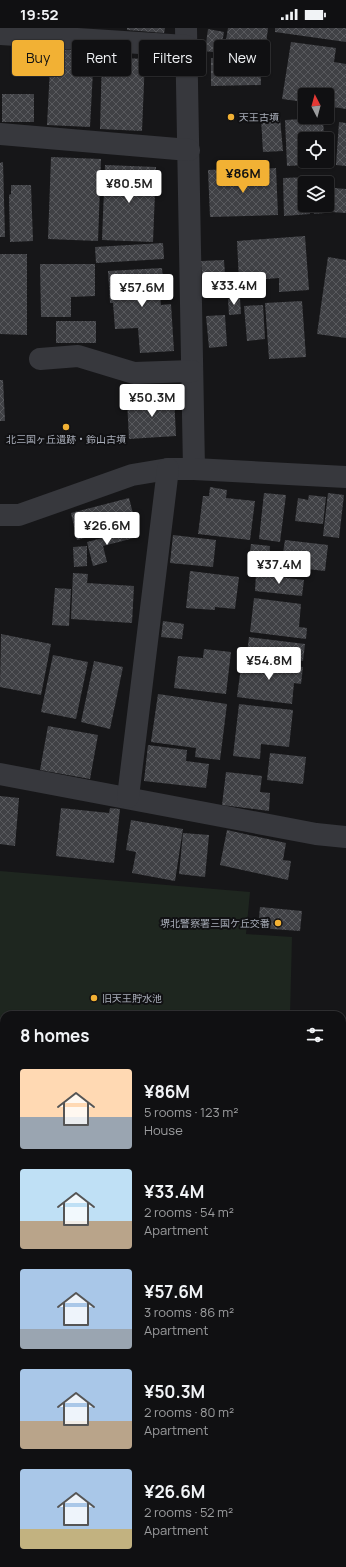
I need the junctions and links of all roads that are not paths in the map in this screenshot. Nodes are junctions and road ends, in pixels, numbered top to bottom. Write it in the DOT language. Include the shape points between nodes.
graph roads {
  1 [pos="0,34"];
  2 [pos="186,37"];
  3 [pos="0,134"];
  4 [pos="189,150"];
  5 [pos="40,359"];
  6 [pos="192,371"];
  7 [pos="168,469"];
  8 [pos="194,469"];
  9 [pos="346,477"];
  10 [pos="0,515"];
  11 [pos="0,774"];
  12 [pos="128,797"];
  13 [pos="346,837"];
  14 [pos="346,1163"];
  15 [pos="346,1167"];
  1 -- 2 [label="street"];
  2 -- 4 [label="street"];
  3 -- 4 [label="street"];
  4 -- 6 [label="street"];
  5 -- 6 [label="street" via="78,356 134,373"];
  6 -- 8 [label="street"];
  7 -- 8 [label="street"];
  7 -- 10 [label="street" via="132,475 18,515"];
  7 -- 12 [label="street"];
  8 -- 9 [label="street"];
  11 -- 12 [label="street"];
  12 -- 13 [label="street" via="316,834"];
  14 -- 15 [label="street"];
}
